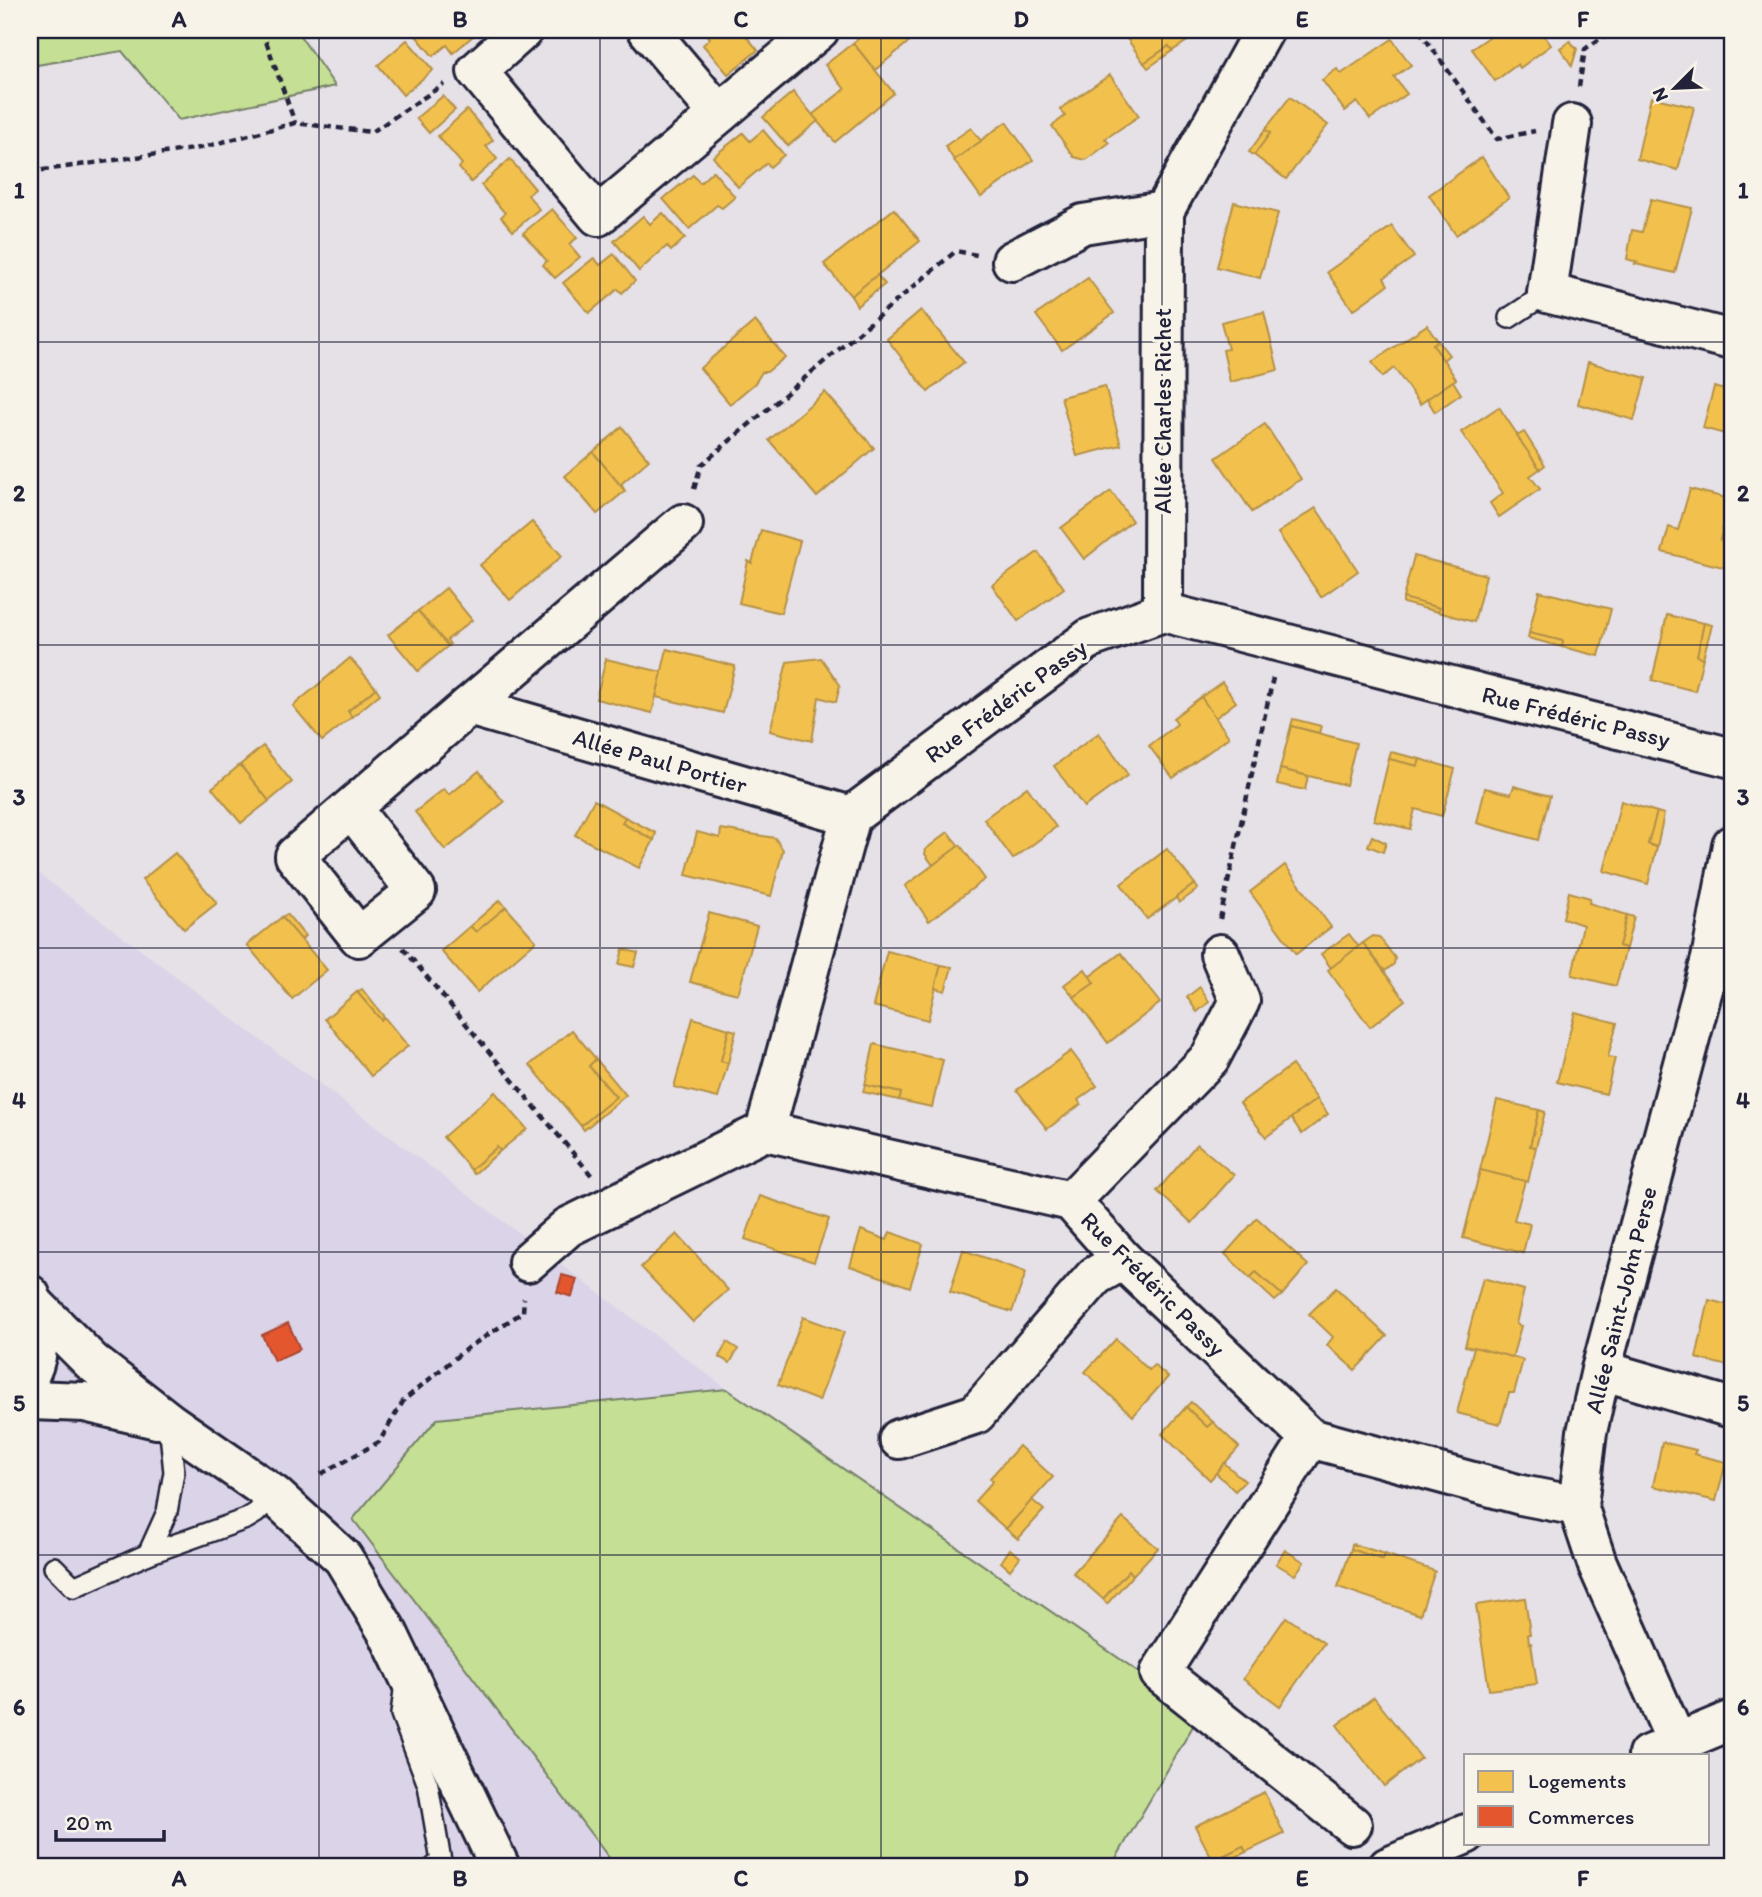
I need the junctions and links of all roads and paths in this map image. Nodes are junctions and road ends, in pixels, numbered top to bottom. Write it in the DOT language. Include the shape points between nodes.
graph roads {
  1 [pos="262,30"];
  2 [pos="523,30"];
  3 [pos="648,30"];
  4 [pos="819,30"];
  5 [pos="1264,30"];
  6 [pos="1419,30"];
  7 [pos="1613,30"];
  8 [pos="477,71"];
  9 [pos="719,114"];
  10 [pos="295,123"];
  11 [pos="1572,124"];
  12 [pos="30,172"];
  13 [pos="1164,211"];
  14 [pos="1012,261"];
  15 [pos="1547,293"];
  16 [pos="1509,318"];
  17 [pos="1732,340"];
  18 [pos="683,524"];
  19 [pos="1163,612"];
  20 [pos="1281,642"];
  21 [pos="469,706"];
  22 [pos="1732,758"];
  23 [pos="352,809"];
  24 [pos="851,816"];
  25 [pos="1732,845"];
  26 [pos="380,920"];
  27 [pos="1220,954"];
  28 [pos="765,1130"];
  29 [pos="1071,1201"];
  30 [pos="611,1206"];
  31 [pos="1123,1260"];
  32 [pos="528,1262"];
  33 [pos="32,1299"];
  34 [pos="1601,1370"];
  35 [pos="30,1374"];
  36 [pos="30,1400"];
  37 [pos="1732,1408"];
  38 [pos="169,1422"];
  39 [pos="1310,1438"];
  40 [pos="899,1439"];
  41 [pos="321,1474"];
  42 [pos="274,1495"];
  43 [pos="1578,1506"];
  44 [pos="148,1553"];
  45 [pos="54,1567"];
  46 [pos="406,1672"];
  47 [pos="1732,1720"];
  48 [pos="1663,1749"];
  49 [pos="1352,1825"];
  50 [pos="1464,1835"];
  51 [pos="433,1867"];
  52 [pos="500,1867"];
  53 [pos="1388,1867"];
  1 -- 10 [label="path"];
  2 -- 8 [label="street"];
  3 -- 9 [label="street"];
  4 -- 9 [label="street"];
  5 -- 13 [label="street, Allée Charles Richet"];
  6 -- 11 [label="path" via="1496,139"];
  7 -- 11 [label="path" via="1585,49"];
  8 -- 9 [label="street" via="598,216"];
  8 -- 10 [label="path" via="443,84 372,132"];
  10 -- 12 [label="path" via="200,148"];
  11 -- 15 [label="street"];
  13 -- 14 [label="street" via="1083,224"];
  13 -- 19 [label="street, Allée Charles Richet"];
  14 -- 18 [label="path" via="956,251 701,465"];
  15 -- 16 [label="lane"];
  15 -- 17 [label="street"];
  18 -- 21 [label="street"];
  19 -- 20 [label="street, Rue Frédéric Passy"];
  19 -- 24 [label="street, Rue Frédéric Passy" via="1090,638"];
  20 -- 22 [label="street, Rue Frédéric Passy"];
  20 -- 27 [label="path" via="1220,915"];
  21 -- 23 [label="street"];
  21 -- 24 [label="street, Allée Paul Portier"];
  23 -- 26 [label="street" via="416,891"];
  23 -- 26 [label="street" via="295,856 359,937"];
  24 -- 28 [label="street"];
  25 -- 34 [label="street, Allée Saint-John Perse" via="1711,959"];
  26 -- 30 [label="path" via="598,1184"];
  27 -- 29 [label="street" via="1240,1001 1210,1058"];
  28 -- 29 [label="street, Rue Frédéric Passy"];
  28 -- 30 [label="street"];
  29 -- 31 [label="street, Rue Frédéric Passy"];
  30 -- 32 [label="street" via="568,1227"];
  31 -- 39 [label="street, Rue Frédéric Passy"];
  31 -- 40 [label="street" via="1095,1276 976,1414"];
  32 -- 41 [label="path" via="523,1312 466,1349 404,1400 379,1443"];
  33 -- 35 [label="street" via="39,1337"];
  33 -- 38 [label="street" via="92,1362"];
  34 -- 37 [label="street"];
  34 -- 43 [label="street, Allée Saint-John Perse"];
  36 -- 38 [label="street" via="85,1402"];
  38 -- 42 [label="street"];
  38 -- 44 [label="lane" via="174,1472 167,1512"];
  39 -- 43 [label="street, Rue Frédéric Passy"];
  39 -- 49 [label="street" via="1160,1673"];
  42 -- 44 [label="lane" via="246,1519"];
  42 -- 46 [label="street" via="342,1558"];
  43 -- 48 [label="street, Allée Saint-John Perse"];
  44 -- 45 [label="lane" via="74,1587"];
  46 -- 51 [label="lane" via="401,1714 429,1785 441,1861"];
  46 -- 52 [label="street"];
  47 -- 48 [label="street"];
  50 -- 53 [label="street"];
}
